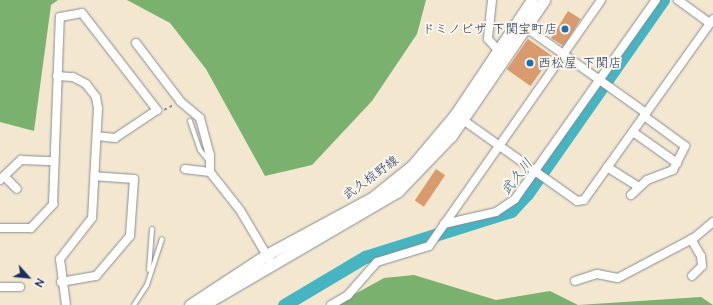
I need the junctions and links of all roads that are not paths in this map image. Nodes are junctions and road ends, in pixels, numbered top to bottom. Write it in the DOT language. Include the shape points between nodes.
graph roads {
  1 [pos="492,0"];
  2 [pos="532,0"];
  3 [pos="544,0"];
  4 [pos="601,0"];
  5 [pos="656,0"];
  6 [pos="678,0"];
  7 [pos="712,21"];
  8 [pos="522,25"];
  9 [pos="136,43"];
  10 [pos="498,50"];
  11 [pos="563,53"];
  12 [pos="57,76"];
  13 [pos="600,80"];
  14 [pos="645,114"];
  15 [pos="463,120"];
  16 [pos="190,121"];
  17 [pos="632,132"];
  18 [pos="97,136"];
  19 [pos="499,145"];
  20 [pos="54,161"];
  21 [pos="210,162"];
  22 [pos="677,163"];
  23 [pos="607,167"];
  24 [pos="185,169"];
  25 [pos="210,172"];
  26 [pos="536,172"];
  27 [pos="95,176"];
  28 [pos="2,178"];
  29 [pos="638,186"];
  30 [pos="17,189"];
  31 [pos="631,195"];
  32 [pos="713,222"];
  33 [pos="441,227"];
  34 [pos="0,228"];
  35 [pos="152,229"];
  36 [pos="692,239"];
  37 [pos="162,240"];
  38 [pos="268,259"];
  39 [pos="149,275"];
  40 [pos="692,276"];
  41 [pos="575,281"];
  42 [pos="61,282"];
  43 [pos="20,286"];
  44 [pos="0,287"];
  45 [pos="213,298"];
  46 [pos="66,305"];
  47 [pos="134,305"];
  48 [pos="190,305"];
  49 [pos="203,305"];
  50 [pos="331,305"];
  1 -- 10 [label="street" via="488,39"];
  2 -- 8 [label="main road, 武久椋野線"];
  3 -- 8 [label="main road, 武久椋野線"];
  4 -- 11 [label="street"];
  5 -- 13 [label="street"];
  6 -- 7 [label="street"];
  7 -- 14 [label="street"];
  8 -- 10 [label="main road, 武久椋野線"];
  8 -- 11 [label="street"];
  8 -- 15 [label="main road, 武久椋野線"];
  9 -- 21 [label="street" via="181,102 202,122"];
  10 -- 38 [label="main road, 武久椋野線" via="443,131 402,175 347,213"];
  11 -- 13 [label="street"];
  11 -- 19 [label="street"];
  12 -- 18 [label="street" via="76,78 91,88 98,108"];
  12 -- 18 [label="street" via="60,16 82,13 156,110 115,138"];
  12 -- 20 [label="street"];
  13 -- 14 [label="street"];
  13 -- 26 [label="street"];
  14 -- 17 [label="street"];
  14 -- 22 [label="street" via="685,146"];
  15 -- 19 [label="street"];
  15 -- 38 [label="main road, 武久椋野線" via="436,155 398,191 377,206"];
  16 -- 21 [label="lane" via="200,150"];
  17 -- 22 [label="street"];
  17 -- 23 [label="street"];
  18 -- 27 [label="street"];
  19 -- 26 [label="street"];
  19 -- 33 [label="street"];
  20 -- 28 [label="street" via="21,160"];
  20 -- 34 [label="street" via="53,204 31,228"];
  21 -- 25 [label="street"];
  22 -- 29 [label="street" via="673,170"];
  23 -- 26 [label="street" via="584,200 577,201"];
  23 -- 29 [label="street"];
  24 -- 25 [label="street"];
  25 -- 38 [label="street" via="244,217"];
  26 -- 33 [label="street" via="504,208"];
  27 -- 42 [label="street" via="92,218 60,259"];
  27 -- 42 [label="street" via="134,179 130,236 96,276"];
  28 -- 30 [label="street"];
  29 -- 31 [label="street"];
  32 -- 36 [label="street"];
  33 -- 50 [label="street" via="429,246 377,262 354,289"];
  35 -- 39 [label="lane"];
  36 -- 40 [label="street" via="701,256 702,266"];
  36 -- 41 [label="street" via="618,278 597,274"];
  37 -- 39 [label="lane"];
  38 -- 45 [label="main road, 武久椋野線"];
  39 -- 47 [label="lane" via="146,288"];
  42 -- 46 [label="street"];
  43 -- 44 [label="street"];
  45 -- 48 [label="main road, 武久椋野線"];
  45 -- 49 [label="main road, 武久椋野線"];
}
